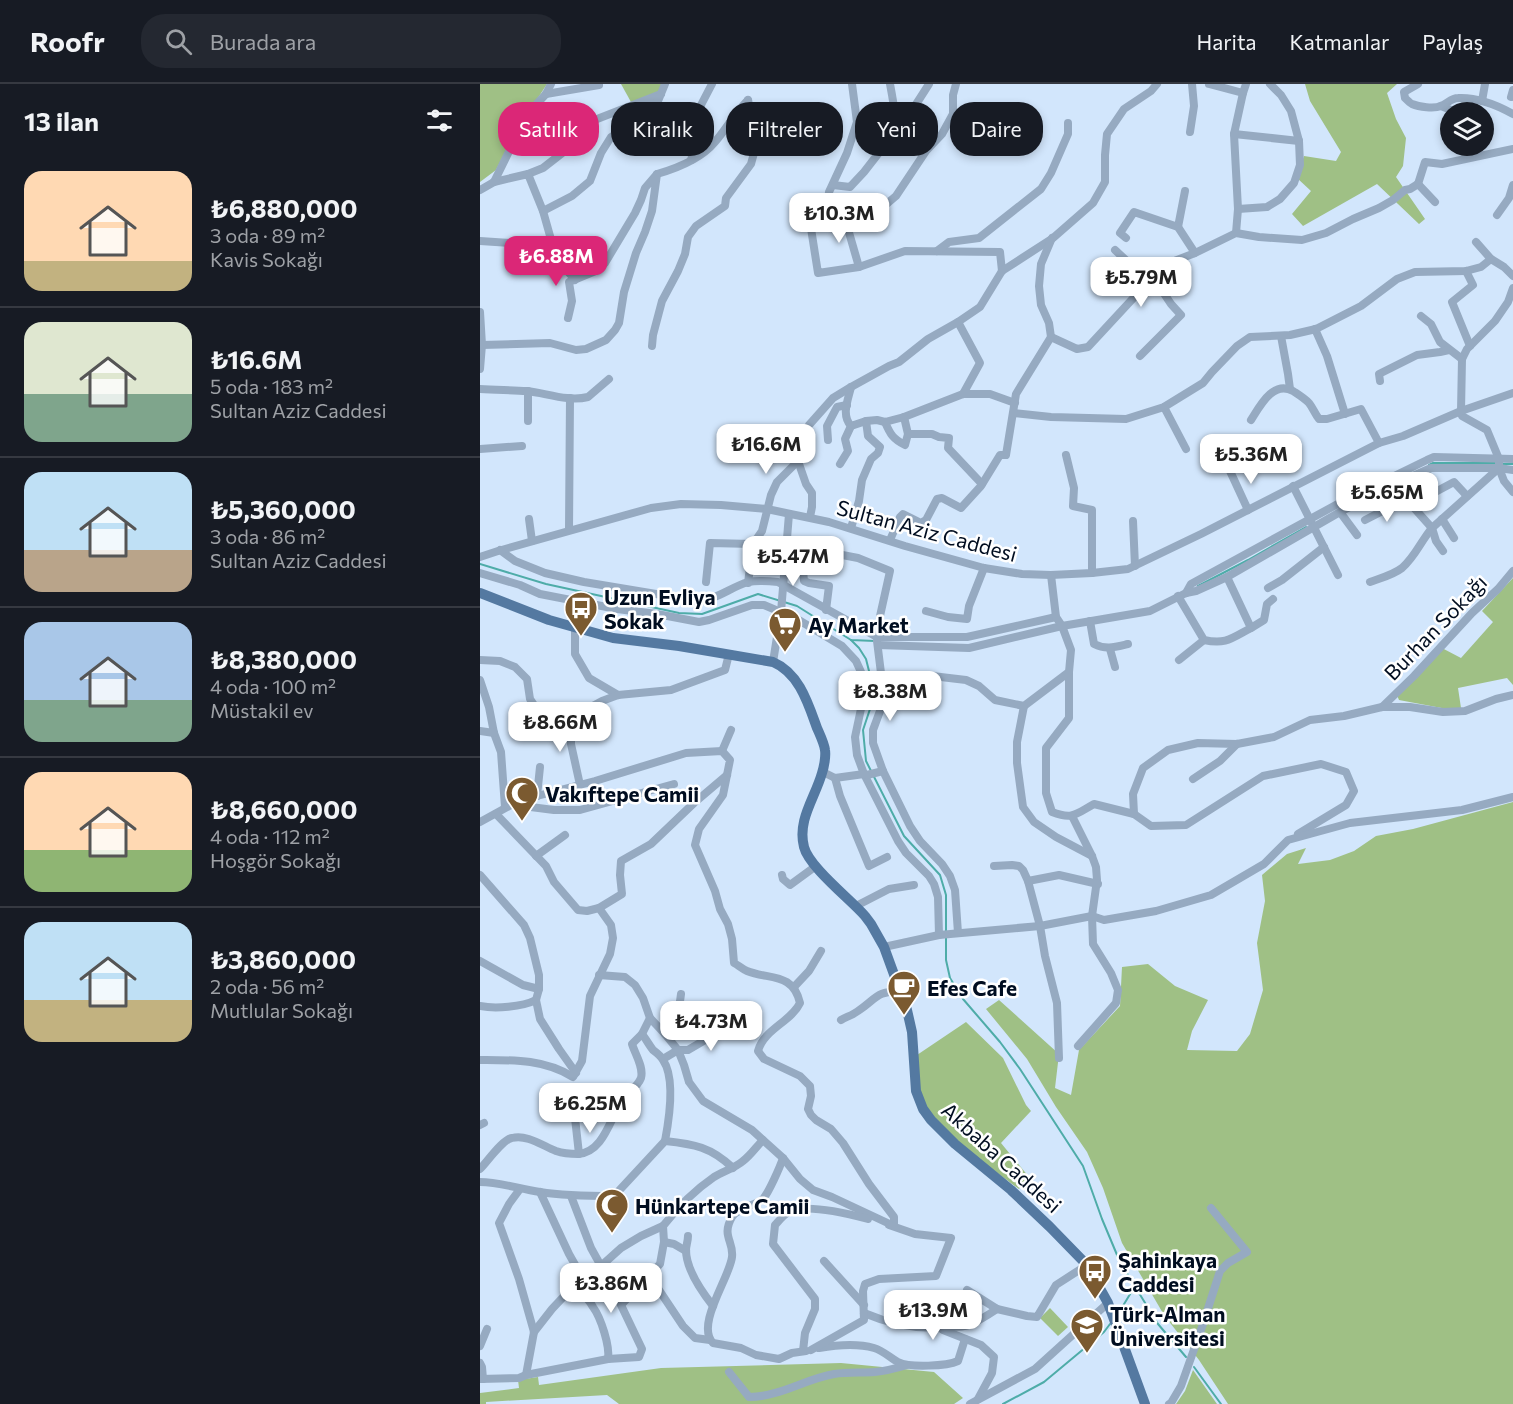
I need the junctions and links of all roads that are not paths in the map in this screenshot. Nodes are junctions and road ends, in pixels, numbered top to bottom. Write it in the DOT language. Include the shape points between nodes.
graph roads {
  1 [pos="550,84"];
  2 [pos="665,84"];
  3 [pos="712,84"];
  4 [pos="852,84"];
  5 [pos="891,84"];
  6 [pos="929,84"];
  7 [pos="956,84"];
  8 [pos="1157,84"];
  9 [pos="1192,84"];
  10 [pos="1209,84"];
  11 [pos="1270,84"];
  12 [pos="1418,84"];
  13 [pos="1485,84"];
  14 [pos="599,85"];
  15 [pos="1245,88"];
  16 [pos="546,94"];
  17 [pos="661,94"];
  18 [pos="1482,100"];
  19 [pos="657,102"];
  20 [pos="703,102"];
  21 [pos="893,102"];
  22 [pos="917,102"];
  23 [pos="1447,102"];
  24 [pos="1440,106"];
  25 [pos="1513,114"];
  26 [pos="1068,123"];
  27 [pos="1190,132"];
  28 [pos="1234,134"];
  29 [pos="611,137"];
  30 [pos="1299,141"];
  31 [pos="1513,149"];
  32 [pos="692,156"];
  33 [pos="876,156"];
  34 [pos="691,160"];
  35 [pos="528,174"];
  36 [pos="657,174"];
  37 [pos="494,182"];
  38 [pos="1418,184"];
  39 [pos="833,185"];
  40 [pos="1513,185"];
  41 [pos="480,189"];
  42 [pos="1185,191"];
  43 [pos="828,199"];
  44 [pos="1435,202"];
  45 [pos="1238,209"];
  46 [pos="543,211"];
  47 [pos="1497,214"];
  48 [pos="848,216"];
  49 [pos="1178,227"];
  50 [pos="1236,233"];
  51 [pos="1053,238"];
  52 [pos="1126,238"];
  53 [pos="480,241"];
  54 [pos="1476,242"];
  55 [pos="552,243"];
  56 [pos="1115,250"];
  57 [pos="937,251"];
  58 [pos="1195,253"];
  59 [pos="1491,259"];
  60 [pos="860,267"];
  61 [pos="1466,271"];
  62 [pos="1002,272"];
  63 [pos="1153,275"];
  64 [pos="1513,276"];
  65 [pos="575,280"];
  66 [pos="1513,288"];
  67 [pos="480,312"];
  68 [pos="1422,316"];
  69 [pos="568,318"];
  70 [pos="958,322"];
  71 [pos="1315,329"];
  72 [pos="1281,336"];
  73 [pos="1051,337"];
  74 [pos="481,344"];
  75 [pos="652,346"];
  76 [pos="1470,346"];
  77 [pos="1449,350"];
  78 [pos="1140,356"];
  79 [pos="1462,359"];
  80 [pos="480,369"];
  81 [pos="609,379"];
  82 [pos="1380,381"];
  83 [pos="851,387"];
  84 [pos="480,389"];
  85 [pos="1290,389"];
  86 [pos="528,391"];
  87 [pos="1513,393"];
  88 [pos="963,394"];
  89 [pos="570,398"];
  90 [pos="847,405"];
  91 [pos="1015,408"];
  92 [pos="1164,408"];
  93 [pos="1461,411"];
  94 [pos="1345,414"];
  95 [pos="904,417"];
  96 [pos="1251,420"];
  97 [pos="528,421"];
  98 [pos="866,421"];
  99 [pos="885,422"];
  100 [pos="851,426"];
  101 [pos="908,434"];
  102 [pos="828,440"];
  103 [pos="1379,443"];
  104 [pos="522,446"];
  105 [pos="480,449"];
  106 [pos="1186,449"];
  107 [pos="1066,455"];
  108 [pos="1513,459"];
  109 [pos="798,461"];
  110 [pos="1499,463"];
  111 [pos="840,464"];
  112 [pos="1513,470"];
  113 [pos="1230,471"];
  114 [pos="982,484"];
  115 [pos="1293,486"];
  116 [pos="1513,492"];
  117 [pos="1467,496"];
  118 [pos="1411,505"];
  119 [pos="767,509"];
  120 [pos="1248,510"];
  121 [pos="1340,512"];
  122 [pos="789,514"];
  123 [pos="810,517"];
  124 [pos="529,519"];
  125 [pos="1442,519"];
  126 [pos="1365,520"];
  127 [pos="1133,521"];
  128 [pos="1311,524"];
  129 [pos="850,528"];
  130 [pos="1432,528"];
  131 [pos="569,530"];
  132 [pos="1357,535"];
  133 [pos="1454,538"];
  134 [pos="890,540"];
  135 [pos="532,541"];
  136 [pos="753,544"];
  137 [pos="480,546"];
  138 [pos="1324,548"];
  139 [pos="500,550"];
  140 [pos="1443,551"];
  141 [pos="786,555"];
  142 [pos="806,555"];
  143 [pos="480,557"];
  144 [pos="1135,566"];
  145 [pos="984,568"];
  146 [pos="1513,571"];
  147 [pos="480,573"];
  148 [pos="1092,573"];
  149 [pos="1051,574"];
  150 [pos="1338,575"];
  151 [pos="1227,577"];
  152 [pos="706,582"];
  153 [pos="1370,582"];
  154 [pos="748,583"];
  155 [pos="783,588"];
  156 [pos="1268,588"];
  157 [pos="480,593"];
  158 [pos="1182,595"];
  159 [pos="1273,598"];
  160 [pos="782,610"];
  161 [pos="826,610"];
  162 [pos="926,611"];
  163 [pos="880,616"];
  164 [pos="1056,617"];
  165 [pos="967,620"];
  166 [pos="1090,621"];
  167 [pos="1062,626"];
  168 [pos="575,628"];
  169 [pos="1251,628"];
  170 [pos="966,637"];
  171 [pos="1204,640"];
  172 [pos="877,641"];
  173 [pos="1128,644"];
  174 [pos="1110,649"];
  175 [pos="729,654"];
  176 [pos="480,660"];
  177 [pos="1179,660"];
  178 [pos="772,662"];
  179 [pos="1115,667"];
  180 [pos="1069,672"];
  181 [pos="883,676"];
  182 [pos="480,680"];
  183 [pos="618,695"];
  184 [pos="1513,695"];
  185 [pos="1024,706"];
  186 [pos="1382,706"];
  187 [pos="572,718"];
  188 [pos="731,730"];
  189 [pos="480,731"];
  190 [pos="494,733"];
  191 [pos="1237,744"];
  192 [pos="722,751"];
  193 [pos="540,767"];
  194 [pos="881,771"];
  195 [pos="823,772"];
  196 [pos="728,774"];
  197 [pos="866,774"];
  198 [pos="835,778"];
  199 [pos="1193,779"];
  200 [pos="674,784"];
  201 [pos="580,785"];
  202 [pos="537,796"];
  203 [pos="1513,797"];
  204 [pos="508,806"];
  205 [pos="496,814"];
  206 [pos="1134,814"];
  207 [pos="1072,816"];
  208 [pos="480,822"];
  209 [pos="566,835"];
  210 [pos="1288,840"];
  211 [pos="536,856"];
  212 [pos="1092,856"];
  213 [pos="887,857"];
  214 [pos="816,866"];
  215 [pos="994,866"];
  216 [pos="480,875"];
  217 [pos="782,875"];
  218 [pos="1028,881"];
  219 [pos="1097,884"];
  220 [pos="914,885"];
  221 [pos="856,906"];
  222 [pos="599,908"];
  223 [pos="1092,916"];
  224 [pos="1040,927"];
  225 [pos="957,933"];
  226 [pos="941,934"];
  227 [pos="884,947"];
  228 [pos="821,951"];
  229 [pos="480,961"];
  230 [pos="599,975"];
  231 [pos="794,987"];
  232 [pos="539,989"];
  233 [pos="901,992"];
  234 [pos="681,994"];
  235 [pos="536,1000"];
  236 [pos="481,1007"];
  237 [pos="650,1018"];
  238 [pos="841,1020"];
  239 [pos="734,1023"];
  240 [pos="642,1034"];
  241 [pos="665,1034"];
  242 [pos="1078,1046"];
  243 [pos="678,1050"];
  244 [pos="1059,1058"];
  245 [pos="663,1059"];
  246 [pos="480,1060"];
  247 [pos="575,1075"];
  248 [pos="575,1118"];
  249 [pos="763,1140"];
  250 [pos="664,1141"];
  251 [pos="579,1154"];
  252 [pos="783,1158"];
  253 [pos="481,1167"];
  254 [pos="733,1168"];
  255 [pos="480,1182"];
  256 [pos="520,1189"];
  257 [pos="540,1192"];
  258 [pos="572,1196"];
  259 [pos="1211,1208"];
  260 [pos="663,1226"];
  261 [pos="894,1226"];
  262 [pos="688,1236"];
  263 [pos="664,1242"];
  264 [pos="686,1251"];
  265 [pos="824,1261"];
  266 [pos="1087,1265"];
  267 [pos="601,1266"];
  268 [pos="649,1275"];
  269 [pos="582,1276"];
  270 [pos="574,1284"];
  271 [pos="967,1290"];
  272 [pos="1108,1303"];
  273 [pos="713,1306"];
  274 [pos="864,1309"];
  275 [pos="997,1309"];
  276 [pos="940,1328"];
  277 [pos="487,1329"];
  278 [pos="534,1332"];
  279 [pos="965,1339"];
  280 [pos="710,1340"];
  281 [pos="480,1346"];
  282 [pos="807,1351"];
  283 [pos="608,1359"];
  284 [pos="480,1363"];
  285 [pos="907,1365"];
  286 [pos="729,1372"];
  287 [pos="526,1375"];
  288 [pos="481,1379"];
  289 [pos="974,1402"];
  290 [pos="1145,1404"];
  291 [pos="1169,1404"];
  1 -- 16 [label="street"];
  2 -- 17 [label="street"];
  3 -- 20 [label="street"];
  4 -- 39 [label="street" via="856,122"];
  5 -- 21 [label="street"];
  6 -- 22 [label="street"];
  7 -- 48 [label="street" via="953,114 896,196 883,207"];
  8 -- 51 [label="street" via="1124,109 1107,134 1105,182 1093,203"];
  9 -- 27 [label="street"];
  10 -- 15 [label="street"];
  11 -- 30 [label="street" via="1291,111"];
  12 -- 24 [label="street" via="1404,92 1405,98 1425,107"];
  13 -- 18 [label="street"];
  14 -- 16 [label="street"];
  15 -- 28 [label="street"];
  16 -- 37 [label="street" via="523,123"];
  17 -- 19 [label="street"];
  17 -- 35 [label="street" via="592,121 575,143 543,168"];
  18 -- 23 [label="street" via="1457,98"];
  18 -- 25 [label="street"];
  26 -- 57 [label="street" via="1068,134 1041,189 979,238 949,242"];
  28 -- 30 [label="street"];
  28 -- 45 [label="street"];
  29 -- 46 [label="street" via="590,181"];
  30 -- 45 [label="street" via="1300,165 1294,183 1280,199 1267,207"];
  31 -- 38 [label="street" via="1442,164 1425,162"];
  32 -- 34 [label="street"];
  33 -- 39 [label="street" via="850,187"];
  34 -- 36 [label="street"];
  34 -- 75 [label="street" via="716,141 748,100 757,142 751,164 726,198 725,206 696,226 688,237 685,254 662,301"];
  35 -- 37 [label="street"];
  35 -- 46 [label="street"];
  36 -- 65 [label="street" via="645,188 605,263"];
  36 -- 74 [label="street" via="652,211 627,282 619,323 604,342 576,350 550,343"];
  37 -- 41 [label="street"];
  38 -- 44 [label="street"];
  38 -- 50 [label="street" via="1379,208 1302,240"];
  39 -- 43 [label="street"];
  40 -- 47 [label="street"];
  42 -- 49 [label="street"];
  43 -- 48 [label="street"];
  43 -- 60 [label="street" via="810,222 818,273"];
  45 -- 50 [label="street"];
  46 -- 55 [label="street"];
  48 -- 60 [label="street"];
  49 -- 52 [label="street" via="1134,212 1120,233"];
  49 -- 58 [label="street"];
  50 -- 58 [label="street"];
  51 -- 62 [label="street"];
  51 -- 73 [label="street" via="1041,264 1039,286"];
  53 -- 55 [label="street"];
  54 -- 59 [label="street"];
  55 -- 65 [label="street"];
  56 -- 63 [label="street" via="1129,263"];
  57 -- 60 [label="street" via="905,251"];
  57 -- 62 [label="street" via="999,252"];
  58 -- 63 [label="street" via="1164,265"];
  59 -- 61 [label="street"];
  59 -- 64 [label="street"];
  61 -- 71 [label="street" via="1415,272"];
  61 -- 76 [label="street" via="1473,285 1452,302"];
  62 -- 70 [label="street" via="980,307"];
  63 -- 73 [label="street" via="1088,347 1077,349"];
  63 -- 78 [label="street" via="1180,315"];
  65 -- 69 [label="street" via="569,282 572,301"];
  66 -- 76 [label="street" via="1495,321"];
  67 -- 74 [label="street"];
  68 -- 77 [label="street"];
  70 -- 83 [label="street" via="899,362"];
  70 -- 88 [label="street" via="980,363"];
  71 -- 72 [label="street"];
  71 -- 94 [label="street"];
  72 -- 85 [label="street"];
  72 -- 92 [label="street" via="1250,337 1203,383"];
  73 -- 91 [label="street" via="1016,394"];
  74 -- 80 [label="street"];
  76 -- 79 [label="street"];
  77 -- 79 [label="street"];
  77 -- 82 [label="street" via="1417,355 1379,374"];
  79 -- 93 [label="street"];
  81 -- 89 [label="street" via="588,397"];
  83 -- 90 [label="street"];
  83 -- 109 [label="street" via="833,398 809,425"];
  84 -- 86 [label="street"];
  85 -- 94 [label="street" via="1310,404 1319,419"];
  85 -- 96 [label="street" via="1274,390"];
  86 -- 89 [label="street"];
  86 -- 97 [label="street"];
  87 -- 93 [label="street, Sultan Aziz Caddesi"];
  88 -- 91 [label="street" via="990,394"];
  88 -- 95 [label="street"];
  89 -- 131 [label="street"];
  90 -- 100 [label="street" via="845,415"];
  90 -- 102 [label="street" via="837,407 827,426"];
  91 -- 92 [label="street" via="1051,417 1126,419"];
  91 -- 114 [label="street" via="1008,452 1000,455"];
  92 -- 106 [label="street"];
  93 -- 103 [label="street, Sultan Aziz Caddesi"];
  93 -- 110 [label="street" via="1462,416 1487,430"];
  94 -- 103 [label="street" via="1361,409"];
  95 -- 99 [label="street"];
  95 -- 101 [label="street"];
  98 -- 99 [label="street"];
  98 -- 100 [label="street"];
  98 -- 129 [label="street" via="868,436 880,447 862,480"];
  99 -- 101 [label="street" via="896,441 905,445"];
  100 -- 111 [label="street" via="845,439 848,451"];
  101 -- 114 [label="street" via="949,438 948,448"];
  103 -- 115 [label="street, Sultan Aziz Caddesi"];
  104 -- 105 [label="street"];
  107 -- 148 [label="street" via="1074,488 1073,506 1092,510"];
  108 -- 110 [label="street"];
  109 -- 119 [label="street" via="777,482"];
  109 -- 123 [label="street" via="812,494"];
  110 -- 112 [label="street"];
  110 -- 116 [label="street" via="1504,481"];
  110 -- 117 [label="street"];
  110 -- 121 [label="street" via="1431,468"];
  110 -- 128 [label="street" via="1434,458 1345,500"];
  113 -- 120 [label="street"];
  114 -- 134 [label="street" via="961,508 942,498 937,499 921,523 903,514"];
  115 -- 120 [label="street, Sultan Aziz Caddesi"];
  115 -- 128 [label="street"];
  117 -- 118 [label="street" via="1454,482"];
  117 -- 125 [label="street"];
  118 -- 126 [label="street" via="1406,499"];
  118 -- 130 [label="street"];
  119 -- 122 [label="street, Sultan Aziz Caddesi"];
  119 -- 131 [label="street, Sultan Aziz Caddesi" via="681,504 645,509"];
  119 -- 136 [label="street" via="762,531"];
  120 -- 144 [label="street, Sultan Aziz Caddesi"];
  121 -- 128 [label="street"];
  121 -- 132 [label="street"];
  122 -- 123 [label="street, Sultan Aziz Caddesi"];
  122 -- 141 [label="street"];
  123 -- 129 [label="street, Sultan Aziz Caddesi"];
  124 -- 135 [label="street"];
  125 -- 130 [label="street"];
  125 -- 133 [label="street"];
  127 -- 144 [label="street"];
  128 -- 138 [label="street"];
  128 -- 151 [label="street"];
  128 -- 158 [label="street" via="1191,584"];
  129 -- 134 [label="street, Sultan Aziz Caddesi"];
  130 -- 140 [label="street"];
  130 -- 153 [label="street" via="1402,568"];
  131 -- 135 [label="street, Sultan Aziz Caddesi"];
  134 -- 145 [label="street, Sultan Aziz Caddesi"];
  135 -- 139 [label="street, Sultan Aziz Caddesi"];
  136 -- 152 [label="street" via="710,543"];
  136 -- 154 [label="street"];
  137 -- 143 [label="street"];
  138 -- 150 [label="street"];
  138 -- 156 [label="street"];
  139 -- 143 [label="street, Sultan Aziz Caddesi"];
  139 -- 154 [label="street" via="545,573 698,601"];
  141 -- 142 [label="street"];
  141 -- 155 [label="street"];
  142 -- 161 [label="street" via="804,581 829,586"];
  142 -- 163 [label="street" via="849,556 890,571"];
  144 -- 148 [label="street, Sultan Aziz Caddesi"];
  145 -- 149 [label="street, Sultan Aziz Caddesi"];
  145 -- 165 [label="street"];
  146 -- 186 [label="street, Burhan Sokağı"];
  147 -- 160 [label="street" via="540,594 699,622 752,605"];
  148 -- 149 [label="street, Sultan Aziz Caddesi"];
  149 -- 164 [label="street"];
  151 -- 158 [label="street"];
  151 -- 169 [label="street"];
  154 -- 155 [label="street" via="777,582"];
  155 -- 160 [label="street"];
  155 -- 161 [label="street"];
  157 -- 168 [label="main road, Akbaba Caddesi"];
  158 -- 166 [label="street" via="1150,611"];
  158 -- 171 [label="street"];
  159 -- 169 [label="street" via="1267,604 1264,620"];
  160 -- 178 [label="street"];
  160 -- 197 [label="street" via="837,642 856,661 861,672 862,704 855,745"];
  161 -- 172 [label="street"];
  162 -- 165 [label="street"];
  164 -- 167 [label="street"];
  164 -- 170 [label="street"];
  165 -- 170 [label="street"];
  166 -- 167 [label="street"];
  166 -- 174 [label="street" via="1094,644"];
  167 -- 172 [label="street" via="969,648"];
  167 -- 180 [label="street" via="1071,650"];
  168 -- 175 [label="main road, Akbaba Caddesi" via="613,638"];
  168 -- 183 [label="street" via="575,654 589,678"];
  169 -- 171 [label="street" via="1226,641"];
  170 -- 172 [label="street"];
  171 -- 177 [label="street"];
  172 -- 181 [label="street"];
  173 -- 174 [label="street"];
  174 -- 179 [label="street"];
  175 -- 178 [label="main road, Akbaba Caddesi"];
  175 -- 183 [label="street" via="724,670 689,684 671,690"];
  176 -- 187 [label="street" via="515,667 526,680 530,699 550,720"];
  178 -- 195 [label="main road, Akbaba Caddesi" via="782,665 808,702 825,751"];
  180 -- 185 [label="street"];
  180 -- 207 [label="street" via="1069,718 1046,748 1046,793 1052,812"];
  181 -- 185 [label="street" via="924,675 966,681 995,700"];
  181 -- 194 [label="street" via="880,711 873,730"];
  182 -- 190 [label="street"];
  183 -- 187 [label="street"];
  184 -- 186 [label="street" via="1465,711"];
  185 -- 212 [label="street" via="1017,742 1023,807 1034,822"];
  186 -- 191 [label="street" via="1310,720 1274,737"];
  187 -- 201 [label="street" via="571,744"];
  188 -- 192 [label="street"];
  189 -- 190 [label="street"];
  190 -- 204 [label="street" via="501,752"];
  191 -- 199 [label="street" via="1221,761"];
  191 -- 206 [label="street" via="1198,743 1168,750 1143,768 1133,794"];
  192 -- 196 [label="street" via="730,760"];
  192 -- 201 [label="street" via="686,753"];
  193 -- 202 [label="street"];
  194 -- 197 [label="street"];
  194 -- 225 [label="street" via="915,834 950,876 955,890"];
  195 -- 198 [label="street"];
  195 -- 214 [label="main road, Akbaba Caddesi" via="806,812 802,833 805,850"];
  196 -- 222 [label="street" via="651,844 621,861 622,894"];
  196 -- 231 [label="street" via="723,795 699,829 695,845 728,924 734,963 747,971 780,978"];
  197 -- 198 [label="street"];
  197 -- 226 [label="street" via="898,842 934,884"];
  198 -- 213 [label="street" via="869,866"];
  200 -- 204 [label="street" via="580,810"];
  201 -- 202 [label="street"];
  202 -- 204 [label="street"];
  203 -- 210 [label="street" via="1462,810 1350,823"];
  204 -- 205 [label="street"];
  205 -- 208 [label="street"];
  205 -- 211 [label="street"];
  206 -- 207 [label="street" via="1094,804"];
  206 -- 210 [label="street" via="1151,826 1186,825 1263,776 1321,764 1346,772 1354,791 1346,806"];
  207 -- 212 [label="street"];
  209 -- 211 [label="street"];
  210 -- 223 [label="street" via="1264,864 1211,895 1129,916 1104,920"];
  211 -- 222 [label="street" via="578,910"];
  212 -- 219 [label="street"];
  214 -- 217 [label="street" via="790,885"];
  214 -- 221 [label="main road, Akbaba Caddesi"];
  215 -- 218 [label="street" via="1019,866"];
  216 -- 232 [label="street" via="524,925 539,975"];
  218 -- 219 [label="street" via="1059,875"];
  218 -- 224 [label="street"];
  219 -- 223 [label="street"];
  220 -- 221 [label="street" via="889,889"];
  221 -- 227 [label="main road, Akbaba Caddesi"];
  222 -- 230 [label="street" via="610,924 613,938"];
  223 -- 224 [label="street"];
  223 -- 242 [label="street" via="1093,944 1118,990 1116,1003"];
  224 -- 225 [label="street"];
  224 -- 244 [label="street" via="1057,1003"];
  225 -- 226 [label="street"];
  226 -- 227 [label="street"];
  227 -- 233 [label="main road, Akbaba Caddesi"];
  228 -- 231 [label="street"];
  229 -- 232 [label="street" via="523,985"];
  230 -- 237 [label="street" via="625,977 643,998"];
  230 -- 247 [label="street" via="590,996 582,1061"];
  231 -- 261 [label="street" via="800,1002 796,1010 771,1032 758,1051 764,1059 800,1076 810,1086 811,1115 843,1143 894,1217"];
  232 -- 235 [label="street"];
  233 -- 238 [label="street" via="880,994"];
  233 -- 266 [label="main road, Akbaba Caddesi" via="912,1032 916,1091 922,1109"];
  234 -- 241 [label="street" via="679,1012"];
  235 -- 236 [label="street"];
  235 -- 247 [label="street" via="540,1019"];
  237 -- 240 [label="street"];
  237 -- 241 [label="street"];
  239 -- 243 [label="street" via="688,1050"];
  240 -- 245 [label="street"];
  240 -- 251 [label="street" via="632,1044 642,1070 640,1080 626,1095 601,1139 590,1151"];
  241 -- 243 [label="street"];
  243 -- 245 [label="street"];
  243 -- 249 [label="street" via="689,1082 703,1101"];
  245 -- 250 [label="street" via="670,1079 670,1112"];
  246 -- 247 [label="street" via="520,1060"];
  248 -- 251 [label="street"];
  249 -- 252 [label="street"];
  249 -- 254 [label="street"];
  250 -- 254 [label="street" via="692,1144 721,1157"];
  250 -- 258 [label="street" via="614,1196"];
  251 -- 253 [label="street" via="509,1138"];
  252 -- 261 [label="street" via="813,1190"];
  252 -- 273 [label="street" via="763,1199 733,1216 726,1232 732,1257"];
  254 -- 260 [label="street" via="698,1189"];
  255 -- 256 [label="street"];
  256 -- 257 [label="street"];
  256 -- 278 [label="street" via="499,1223"];
  257 -- 258 [label="street"];
  257 -- 269 [label="street"];
  258 -- 267 [label="street"];
  259 -- 291 [label="street" via="1247,1252 1220,1271 1181,1386"];
  260 -- 263 [label="street"];
  260 -- 267 [label="street" via="621,1248"];
  261 -- 274 [label="street" via="915,1234 951,1238 936,1276 879,1279 865,1284"];
  261 -- 282 [label="street" via="837,1211 811,1210 794,1210 775,1225 773,1244 815,1299 805,1333"];
  262 -- 264 [label="street"];
  263 -- 264 [label="street"];
  263 -- 268 [label="street" via="660,1264"];
  264 -- 273 [label="street" via="699,1287"];
  265 -- 274 [label="street"];
  266 -- 272 [label="main road, Akbaba Caddesi"];
  266 -- 275 [label="street" via="1056,1285 1037,1317"];
  267 -- 269 [label="street"];
  268 -- 280 [label="street" via="683,1326 695,1338"];
  268 -- 283 [label="street" via="621,1305 642,1349 639,1357"];
  269 -- 270 [label="street"];
  270 -- 278 [label="street"];
  270 -- 283 [label="street" via="595,1309 610,1350"];
  271 -- 275 [label="street"];
  272 -- 289 [label="street" via="1035,1369"];
  272 -- 290 [label="main road, Akbaba Caddesi"];
  273 -- 280 [label="street" via="707,1332"];
  274 -- 276 [label="street" via="884,1322"];
  274 -- 282 [label="street" via="864,1320"];
  275 -- 276 [label="street" via="966,1326"];
  276 -- 279 [label="street"];
  277 -- 281 [label="street"];
  278 -- 287 [label="street"];
  279 -- 285 [label="street" via="958,1360 952,1364"];
  279 -- 289 [label="street" via="981,1345 994,1357 992,1373"];
  280 -- 282 [label="street" via="779,1359"];
  282 -- 285 [label="street" via="840,1345 871,1347"];
  283 -- 287 [label="street"];
  284 -- 288 [label="street"];
  285 -- 286 [label="street" via="877,1372 832,1374 783,1392 756,1397 749,1397"];
  287 -- 288 [label="street"];
}
